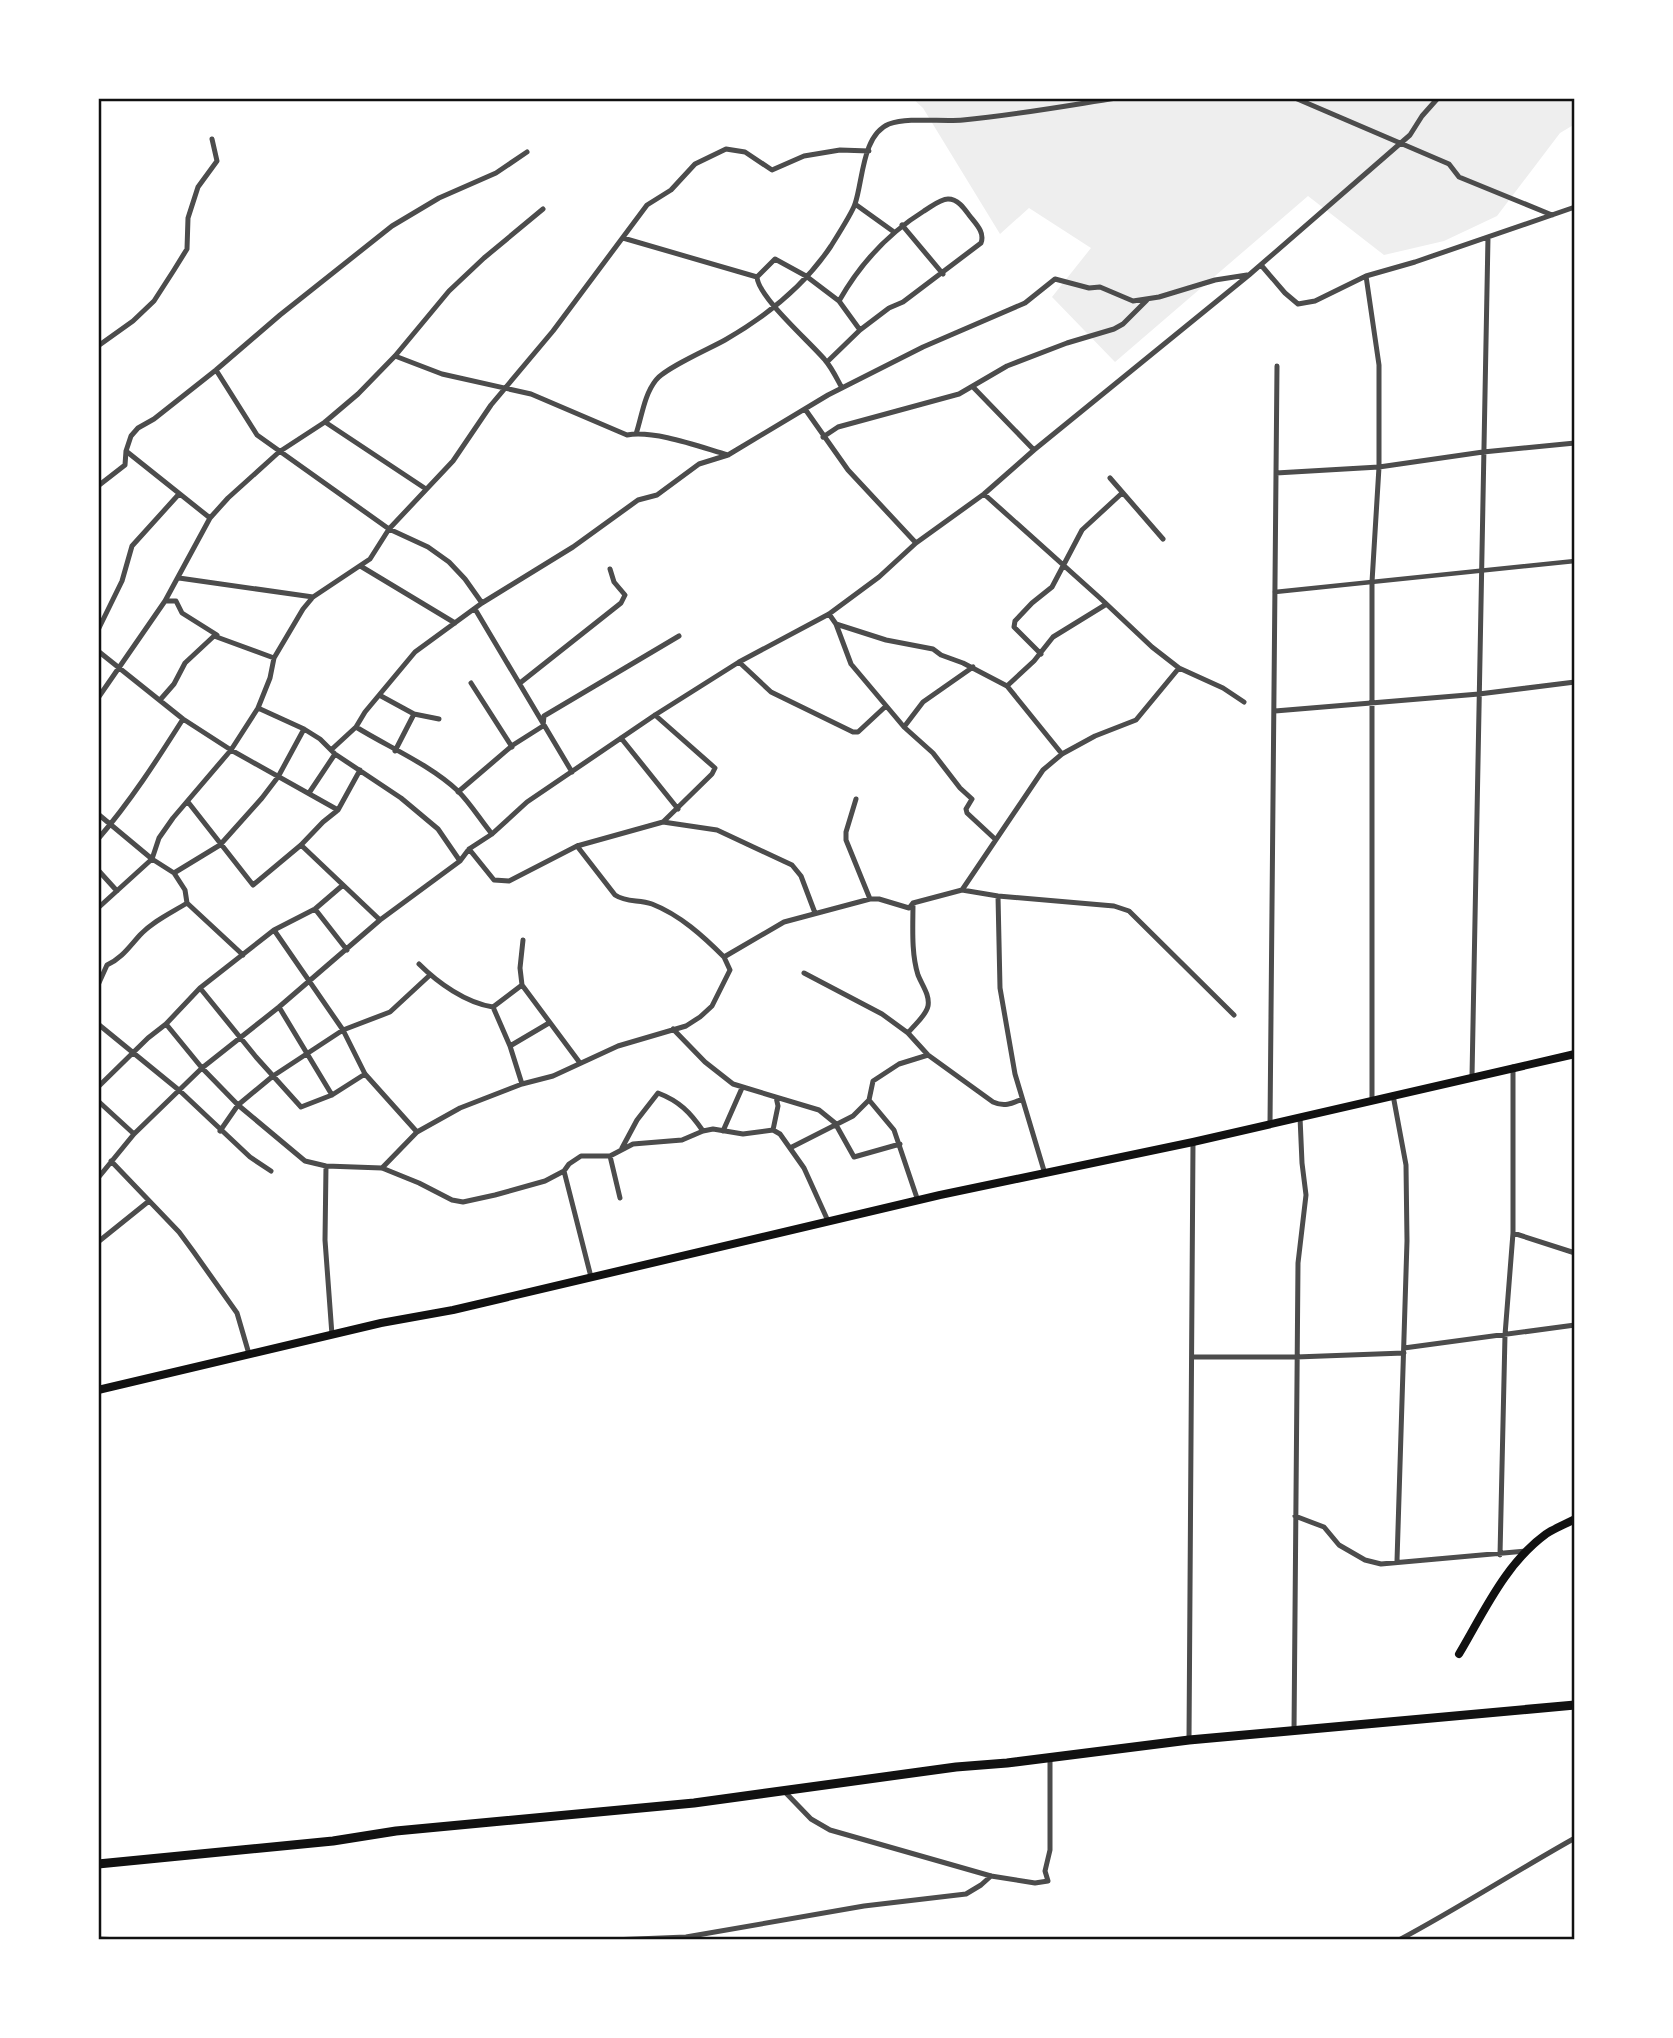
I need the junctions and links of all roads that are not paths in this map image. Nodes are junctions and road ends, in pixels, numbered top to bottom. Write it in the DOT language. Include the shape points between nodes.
graph roads {
  1 [pos="1116,98"];
  2 [pos="1295,98"];
  3 [pos="1438,98"];
  4 [pos="212,139"];
  5 [pos="1401,142"];
  6 [pos="869,151"];
  7 [pos="527,152"];
  8 [pos="855,204"];
  9 [pos="1575,207"];
  10 [pos="543,209"];
  11 [pos="1552,215"];
  12 [pos="902,225"];
  13 [pos="894,232"];
  14 [pos="1488,237"];
  15 [pos="623,238"];
  16 [pos="1261,265"];
  17 [pos="943,274"];
  18 [pos="1249,275"];
  19 [pos="806,276"];
  20 [pos="1366,276"];
  21 [pos="757,277"];
  22 [pos="1147,300"];
  23 [pos="839,301"];
  24 [pos="774,307"];
  25 [pos="860,330"];
  26 [pos="98,346"];
  27 [pos="395,356"];
  28 [pos="827,362"];
  29 [pos="1277,366"];
  30 [pos="216,370"];
  31 [pos="973,387"];
  32 [pos="842,388"];
  33 [pos="503,389"];
  34 [pos="805,409"];
  35 [pos="325,422"];
  36 [pos="636,434"];
  37 [pos="823,437"];
  38 [pos="1575,443"];
  39 [pos="126,450"];
  40 [pos="1034,450"];
  41 [pos="279,452"];
  42 [pos="1483,452"];
  43 [pos="728,455"];
  44 [pos="1379,467"];
  45 [pos="1276,473"];
  46 [pos="1110,478"];
  47 [pos="98,486"];
  48 [pos="426,489"];
  49 [pos="178,494"];
  50 [pos="984,494"];
  51 [pos="1121,494"];
  52 [pos="210,518"];
  53 [pos="389,529"];
  54 [pos="1163,539"];
  55 [pos="916,543"];
  56 [pos="1575,561"];
  57 [pos="362,566"];
  58 [pos="1063,566"];
  59 [pos="610,569"];
  60 [pos="1481,570"];
  61 [pos="178,578"];
  62 [pos="1372,582"];
  63 [pos="1275,592"];
  64 [pos="313,597"];
  65 [pos="165,601"];
  66 [pos="482,603"];
  67 [pos="1105,605"];
  68 [pos="475,609"];
  69 [pos="829,614"];
  70 [pos="455,624"];
  71 [pos="836,624"];
  72 [pos="98,630"];
  73 [pos="679,635"];
  74 [pos="219,637"];
  75 [pos="98,651"];
  76 [pos="1041,654"];
  77 [pos="274,658"];
  78 [pos="739,662"];
  79 [pos="119,665"];
  80 [pos="973,667"];
  81 [pos="1179,668"];
  82 [pos="1575,682"];
  83 [pos="471,683"];
  84 [pos="520,683"];
  85 [pos="1007,686"];
  86 [pos="1479,694"];
  87 [pos="381,696"];
  88 [pos="98,698"];
  89 [pos="160,700"];
  90 [pos="1244,702"];
  91 [pos="1372,704"];
  92 [pos="886,706"];
  93 [pos="258,708"];
  94 [pos="1275,711"];
  95 [pos="414,714"];
  96 [pos="655,715"];
  97 [pos="183,719"];
  98 [pos="439,719"];
  99 [pos="543,726"];
  100 [pos="356,727"];
  101 [pos="904,727"];
  102 [pos="304,729"];
  103 [pos="621,738"];
  104 [pos="512,747"];
  105 [pos="231,750"];
  106 [pos="395,751"];
  107 [pos="333,752"];
  108 [pos="1062,754"];
  109 [pos="360,770"];
  110 [pos="572,772"];
  111 [pos="278,777"];
  112 [pos="458,792"];
  113 [pos="309,793"];
  114 [pos="856,799"];
  115 [pos="188,802"];
  116 [pos="678,809"];
  117 [pos="338,810"];
  118 [pos="98,814"];
  119 [pos="663,822"];
  120 [pos="111,824"];
  121 [pos="492,834"];
  122 [pos="98,839"];
  123 [pos="995,839"];
  124 [pos="220,845"];
  125 [pos="301,845"];
  126 [pos="577,846"];
  127 [pos="469,849"];
  128 [pos="152,859"];
  129 [pos="460,861"];
  130 [pos="98,870"];
  131 [pos="174,873"];
  132 [pos="343,885"];
  133 [pos="962,890"];
  134 [pos="117,891"];
  135 [pos="998,896"];
  136 [pos="870,899"];
  137 [pos="187,903"];
  138 [pos="913,903"];
  139 [pos="98,908"];
  140 [pos="315,909"];
  141 [pos="816,913"];
  142 [pos="380,920"];
  143 [pos="274,930"];
  144 [pos="523,940"];
  145 [pos="347,950"];
  146 [pos="243,955"];
  147 [pos="724,957"];
  148 [pos="419,964"];
  149 [pos="804,973"];
  150 [pos="430,975"];
  151 [pos="309,982"];
  152 [pos="98,985"];
  153 [pos="522,985"];
  154 [pos="200,988"];
  155 [pos="279,1007"];
  156 [pos="493,1007"];
  157 [pos="1234,1015"];
  158 [pos="549,1023"];
  159 [pos="98,1024"];
  160 [pos="166,1024"];
  161 [pos="673,1029"];
  162 [pos="343,1030"];
  163 [pos="908,1033"];
  164 [pos="240,1037"];
  165 [pos="510,1046"];
  166 [pos="134,1052"];
  167 [pos="1575,1054"];
  168 [pos="306,1055"];
  169 [pos="928,1055"];
  170 [pos="580,1063"];
  171 [pos="1513,1067"];
  172 [pos="202,1068"];
  173 [pos="365,1074"];
  174 [pos="273,1076"];
  175 [pos="1472,1077"];
  176 [pos="522,1084"];
  177 [pos="98,1087"];
  178 [pos="741,1088"];
  179 [pos="180,1091"];
  180 [pos="332,1095"];
  181 [pos="1393,1095"];
  182 [pos="776,1097"];
  183 [pos="1022,1099"];
  184 [pos="869,1100"];
  185 [pos="1371,1100"];
  186 [pos="98,1101"];
  187 [pos="238,1105"];
  188 [pos="1300,1118"];
  189 [pos="835,1123"];
  190 [pos="1270,1124"];
  191 [pos="703,1130"];
  192 [pos="773,1130"];
  193 [pos="220,1131"];
  194 [pos="723,1131"];
  195 [pos="417,1132"];
  196 [pos="134,1134"];
  197 [pos="1193,1142"];
  198 [pos="900,1144"];
  199 [pos="790,1148"];
  200 [pos="620,1151"];
  201 [pos="610,1156"];
  202 [pos="111,1161"];
  203 [pos="326,1166"];
  204 [pos="382,1168"];
  205 [pos="271,1171"];
  206 [pos="564,1171"];
  207 [pos="1045,1174"];
  208 [pos="98,1178"];
  209 [pos="620,1198"];
  210 [pos="918,1201"];
  211 [pos="149,1202"];
  212 [pos="828,1221"];
  213 [pos="1513,1233"];
  214 [pos="98,1242"];
  215 [pos="1575,1252"];
  216 [pos="590,1277"];
  217 [pos="1575,1325"];
  218 [pos="332,1335"];
  219 [pos="1505,1335"];
  220 [pos="1404,1350"];
  221 [pos="249,1354"];
  222 [pos="1192,1357"];
  223 [pos="1296,1357"];
  224 [pos="98,1390"];
  225 [pos="1295,1516"];
  226 [pos="1575,1519"];
  227 [pos="1527,1551"];
  228 [pos="1500,1555"];
  229 [pos="1397,1561"];
  230 [pos="1460,1654"];
  231 [pos="1575,1705"];
  232 [pos="1294,1732"];
  233 [pos="1189,1740"];
  234 [pos="1050,1758"];
  235 [pos="783,1790"];
  236 [pos="1575,1838"];
  237 [pos="98,1864"];
  238 [pos="991,1876"];
  239 [pos="98,1939"];
  240 [pos="121,1940"];
  241 [pos="611,1940"];
  242 [pos="1399,1940"];
  1 -- 6 [label="street" via="962,120 898,122 881,130"];
  2 -- 5 [label="street"];
  3 -- 5 [label="street"];
  4 -- 26 [label="street" via="217,161 198,187 188,218 187,249 153,301"];
  5 -- 11 [label="street" via="1449,164 1460,177"];
  5 -- 16 [label="street"];
  6 -- 8 [label="street"];
  6 -- 15 [label="street" via="804,156 772,170 745,152 726,149 688,169 671,190 647,205"];
  7 -- 30 [label="street" via="393,226"];
  8 -- 13 [label="street"];
  8 -- 19 [label="street"];
  9 -- 11 [label="street"];
  10 -- 27 [label="street" via="449,292"];
  11 -- 14 [label="street"];
  12 -- 13 [label="street"];
  12 -- 17 [label="street"];
  12 -- 17 [label="street" via="947,199 962,206 983,238"];
  13 -- 23 [label="street" via="863,263"];
  14 -- 20 [label="street"];
  14 -- 42 [label="street"];
  15 -- 21 [label="street"];
  15 -- 33 [label="street"];
  16 -- 18 [label="street"];
  16 -- 20 [label="street" via="1298,304 1315,301"];
  17 -- 25 [label="street"];
  18 -- 22 [label="street"];
  18 -- 40 [label="street"];
  19 -- 21 [label="street" via="774,259"];
  19 -- 23 [label="street"];
  19 -- 24 [label="street"];
  20 -- 44 [label="street" via="1379,365"];
  21 -- 24 [label="street"];
  22 -- 31 [label="street" via="1114,329 1007,366"];
  22 -- 32 [label="street" via="1133,301 1100,286 1088,288 1055,279 1025,303"];
  23 -- 25 [label="street"];
  24 -- 28 [label="street"];
  24 -- 36 [label="street" via="657,377 646,395"];
  25 -- 28 [label="street"];
  27 -- 33 [label="street"];
  27 -- 35 [label="street"];
  28 -- 32 [label="street"];
  29 -- 45 [label="street"];
  30 -- 39 [label="street" via="138,428"];
  30 -- 41 [label="street" via="257,435"];
  31 -- 37 [label="street" via="838,427"];
  31 -- 40 [label="street"];
  32 -- 34 [label="street"];
  33 -- 36 [label="street" via="531,394 627,435"];
  33 -- 48 [label="street" via="453,461"];
  34 -- 37 [label="street"];
  34 -- 43 [label="street"];
  35 -- 41 [label="street"];
  35 -- 48 [label="street"];
  36 -- 43 [label="street"];
  37 -- 55 [label="street"];
  38 -- 42 [label="street"];
  39 -- 47 [label="street" via="125,465"];
  39 -- 49 [label="street"];
  40 -- 50 [label="street"];
  41 -- 52 [label="street"];
  41 -- 53 [label="street"];
  42 -- 44 [label="street"];
  42 -- 60 [label="street"];
  43 -- 66 [label="street" via="699,464 657,495 638,500"];
  44 -- 45 [label="street"];
  44 -- 62 [label="street"];
  45 -- 63 [label="street"];
  46 -- 51 [label="street"];
  48 -- 53 [label="street"];
  49 -- 52 [label="street"];
  49 -- 72 [label="street" via="132,546 122,581"];
  50 -- 55 [label="street"];
  50 -- 58 [label="street"];
  51 -- 54 [label="street"];
  51 -- 58 [label="street" via="1082,530"];
  52 -- 61 [label="street"];
  53 -- 57 [label="street"];
  53 -- 66 [label="street" via="449,562"];
  55 -- 69 [label="street"];
  56 -- 60 [label="street"];
  57 -- 64 [label="street"];
  57 -- 70 [label="street"];
  58 -- 67 [label="street"];
  58 -- 76 [label="street" via="1052,587 1015,621 1014,627"];
  59 -- 84 [label="street" via="625,595 621,603"];
  60 -- 62 [label="street"];
  60 -- 86 [label="street"];
  61 -- 64 [label="street"];
  61 -- 65 [label="street"];
  62 -- 63 [label="street"];
  62 -- 91 [label="street"];
  63 -- 94 [label="street"];
  64 -- 77 [label="street"];
  65 -- 74 [label="street" via="176,601 182,613"];
  65 -- 79 [label="street"];
  66 -- 68 [label="street"];
  67 -- 76 [label="street" via="1053,637"];
  67 -- 81 [label="street"];
  68 -- 70 [label="street"];
  68 -- 84 [label="street"];
  69 -- 71 [label="street"];
  69 -- 78 [label="street"];
  70 -- 87 [label="street" via="415,652"];
  71 -- 80 [label="street" via="933,649"];
  71 -- 92 [label="street" via="850,664"];
  73 -- 99 [label="street" via="544,716"];
  74 -- 77 [label="street"];
  74 -- 89 [label="street" via="211,638 185,663"];
  75 -- 79 [label="street"];
  76 -- 85 [label="street"];
  77 -- 93 [label="street"];
  78 -- 92 [label="street" via="772,692 852,732 858,732"];
  78 -- 96 [label="street"];
  79 -- 88 [label="street"];
  79 -- 89 [label="street"];
  80 -- 85 [label="street"];
  80 -- 101 [label="street" via="923,702"];
  81 -- 90 [label="street"];
  81 -- 108 [label="street" via="1136,720"];
  82 -- 86 [label="street"];
  83 -- 104 [label="street"];
  84 -- 99 [label="street"];
  85 -- 108 [label="street"];
  86 -- 91 [label="street"];
  86 -- 175 [label="street"];
  87 -- 95 [label="street"];
  87 -- 100 [label="street"];
  89 -- 97 [label="street"];
  91 -- 94 [label="street"];
  91 -- 185 [label="street"];
  92 -- 101 [label="street"];
  93 -- 102 [label="street"];
  93 -- 105 [label="street"];
  94 -- 190 [label="street"];
  95 -- 98 [label="street"];
  95 -- 106 [label="street"];
  96 -- 103 [label="street"];
  96 -- 116 [label="street" via="715,768"];
  97 -- 105 [label="street"];
  97 -- 120 [label="street"];
  99 -- 104 [label="street"];
  99 -- 110 [label="street"];
  100 -- 106 [label="street"];
  100 -- 107 [label="street"];
  101 -- 123 [label="street" via="972,799 967,813"];
  102 -- 107 [label="street"];
  102 -- 111 [label="street"];
  103 -- 110 [label="street"];
  103 -- 116 [label="street"];
  104 -- 112 [label="street"];
  105 -- 111 [label="street"];
  105 -- 115 [label="street"];
  106 -- 112 [label="street" via="417,761"];
  107 -- 109 [label="street"];
  107 -- 113 [label="street"];
  108 -- 123 [label="street" via="1035,780"];
  109 -- 117 [label="street"];
  109 -- 129 [label="street" via="438,829"];
  110 -- 121 [label="street" via="527,802"];
  111 -- 113 [label="street"];
  111 -- 124 [label="street"];
  112 -- 121 [label="street"];
  113 -- 117 [label="street"];
  114 -- 136 [label="street" via="846,840"];
  115 -- 124 [label="street"];
  115 -- 128 [label="street" via="159,838"];
  116 -- 119 [label="street"];
  117 -- 125 [label="street"];
  118 -- 120 [label="street"];
  119 -- 126 [label="street"];
  119 -- 141 [label="street" via="717,830 792,866"];
  120 -- 122 [label="street"];
  120 -- 128 [label="street"];
  121 -- 127 [label="street"];
  123 -- 133 [label="street"];
  124 -- 125 [label="street" via="253,885"];
  124 -- 131 [label="street"];
  125 -- 132 [label="street"];
  126 -- 127 [label="street" via="509,881 494,880"];
  126 -- 147 [label="street" via="615,895 666,910"];
  127 -- 129 [label="street"];
  128 -- 131 [label="street"];
  128 -- 134 [label="street"];
  129 -- 142 [label="street"];
  130 -- 134 [label="street"];
  131 -- 137 [label="street"];
  132 -- 140 [label="street"];
  132 -- 142 [label="street"];
  133 -- 135 [label="street"];
  133 -- 138 [label="street"];
  134 -- 139 [label="street"];
  135 -- 157 [label="street" via="1129,911"];
  135 -- 183 [label="street" via="999,979"];
  136 -- 138 [label="street" via="909,908"];
  136 -- 141 [label="street"];
  137 -- 146 [label="street"];
  137 -- 152 [label="street" via="158,920 119,960 107,965"];
  138 -- 163 [label="street" via="914,952 928,1004"];
  140 -- 143 [label="street"];
  140 -- 145 [label="street"];
  141 -- 147 [label="street" via="784,922"];
  142 -- 145 [label="street"];
  143 -- 146 [label="street"];
  143 -- 151 [label="street"];
  144 -- 153 [label="street"];
  145 -- 151 [label="street"];
  146 -- 154 [label="street"];
  147 -- 161 [label="street" via="730,970 712,1006 693,1022"];
  148 -- 150 [label="street"];
  149 -- 163 [label="street" via="864,1003"];
  150 -- 156 [label="street" via="472,1001"];
  150 -- 162 [label="street" via="390,1012"];
  151 -- 155 [label="street"];
  151 -- 162 [label="street"];
  153 -- 156 [label="street"];
  153 -- 158 [label="street"];
  154 -- 160 [label="street"];
  154 -- 164 [label="street"];
  155 -- 164 [label="street"];
  155 -- 168 [label="street"];
  156 -- 165 [label="street"];
  158 -- 165 [label="street"];
  158 -- 170 [label="street"];
  159 -- 166 [label="street"];
  160 -- 166 [label="street"];
  160 -- 172 [label="street"];
  161 -- 170 [label="street"];
  161 -- 178 [label="street"];
  162 -- 168 [label="street"];
  162 -- 173 [label="street"];
  163 -- 169 [label="street"];
  164 -- 172 [label="street"];
  164 -- 174 [label="street"];
  165 -- 176 [label="street"];
  166 -- 177 [label="street"];
  166 -- 179 [label="street"];
  167 -- 171 [label="main road"];
  168 -- 174 [label="street"];
  168 -- 180 [label="street"];
  169 -- 183 [label="street" via="993,1102 1009,1105"];
  169 -- 184 [label="street" via="873,1081"];
  170 -- 176 [label="street"];
  171 -- 175 [label="main road"];
  171 -- 213 [label="street"];
  172 -- 179 [label="street"];
  172 -- 187 [label="street"];
  173 -- 180 [label="street"];
  173 -- 195 [label="street"];
  174 -- 180 [label="street" via="301,1107"];
  174 -- 187 [label="street"];
  175 -- 181 [label="main road"];
  176 -- 195 [label="street" via="460,1108"];
  178 -- 182 [label="street"];
  178 -- 194 [label="street"];
  179 -- 193 [label="street"];
  179 -- 196 [label="street"];
  181 -- 185 [label="main road"];
  181 -- 220 [label="street" via="1406,1165"];
  182 -- 189 [label="street" via="808,1105"];
  182 -- 192 [label="street"];
  183 -- 207 [label="street"];
  184 -- 189 [label="street" via="853,1116"];
  184 -- 198 [label="street"];
  185 -- 188 [label="main road"];
  186 -- 196 [label="street"];
  187 -- 193 [label="street"];
  187 -- 203 [label="street" via="305,1161"];
  188 -- 190 [label="main road"];
  188 -- 223 [label="street" via="1306,1195 1298,1263"];
  189 -- 198 [label="street" via="854,1157"];
  189 -- 199 [label="street"];
  190 -- 197 [label="main road"];
  191 -- 194 [label="street"];
  191 -- 200 [label="street" via="682,1140 642,1142"];
  191 -- 200 [label="street" via="685,1108 658,1093"];
  192 -- 194 [label="street" via="743,1135"];
  192 -- 199 [label="street"];
  193 -- 205 [label="street"];
  195 -- 204 [label="street"];
  196 -- 202 [label="street"];
  197 -- 207 [label="main road"];
  197 -- 222 [label="street"];
  198 -- 210 [label="street"];
  199 -- 212 [label="street"];
  200 -- 201 [label="street"];
  201 -- 206 [label="street" via="582,1156"];
  201 -- 209 [label="street"];
  202 -- 208 [label="street"];
  202 -- 211 [label="street"];
  203 -- 204 [label="street"];
  203 -- 218 [label="street"];
  204 -- 206 [label="street" via="463,1202 533,1185"];
  206 -- 216 [label="street"];
  207 -- 210 [label="main road"];
  210 -- 212 [label="main road"];
  211 -- 214 [label="street"];
  211 -- 221 [label="street" via="179,1231 237,1313"];
  212 -- 216 [label="main road"];
  213 -- 215 [label="street"];
  213 -- 219 [label="street"];
  216 -- 218 [label="main road"];
  217 -- 219 [label="street"];
  218 -- 221 [label="main road"];
  219 -- 220 [label="street"];
  219 -- 228 [label="street"];
  220 -- 223 [label="street"];
  220 -- 229 [label="street"];
  221 -- 224 [label="main road"];
  222 -- 223 [label="street"];
  222 -- 233 [label="street"];
  223 -- 225 [label="street"];
  225 -- 229 [label="street" via="1324,1527 1339,1545 1365,1560"];
  225 -- 232 [label="street"];
  226 -- 227 [label="main road" via="1546,1534"];
  227 -- 228 [label="street"];
  227 -- 230 [label="main road" via="1503,1578"];
  228 -- 229 [label="street"];
  231 -- 232 [label="highway"];
  232 -- 233 [label="highway"];
  233 -- 234 [label="highway"];
  234 -- 235 [label="highway"];
  234 -- 238 [label="street" via="1048,1881"];
  235 -- 237 [label="highway"];
  235 -- 238 [label="street" via="811,1819 830,1830"];
  236 -- 242 [label="street"];
  238 -- 241 [label="street" via="966,1894 864,1906 686,1937"];
  239 -- 240 [label="street"];
}
